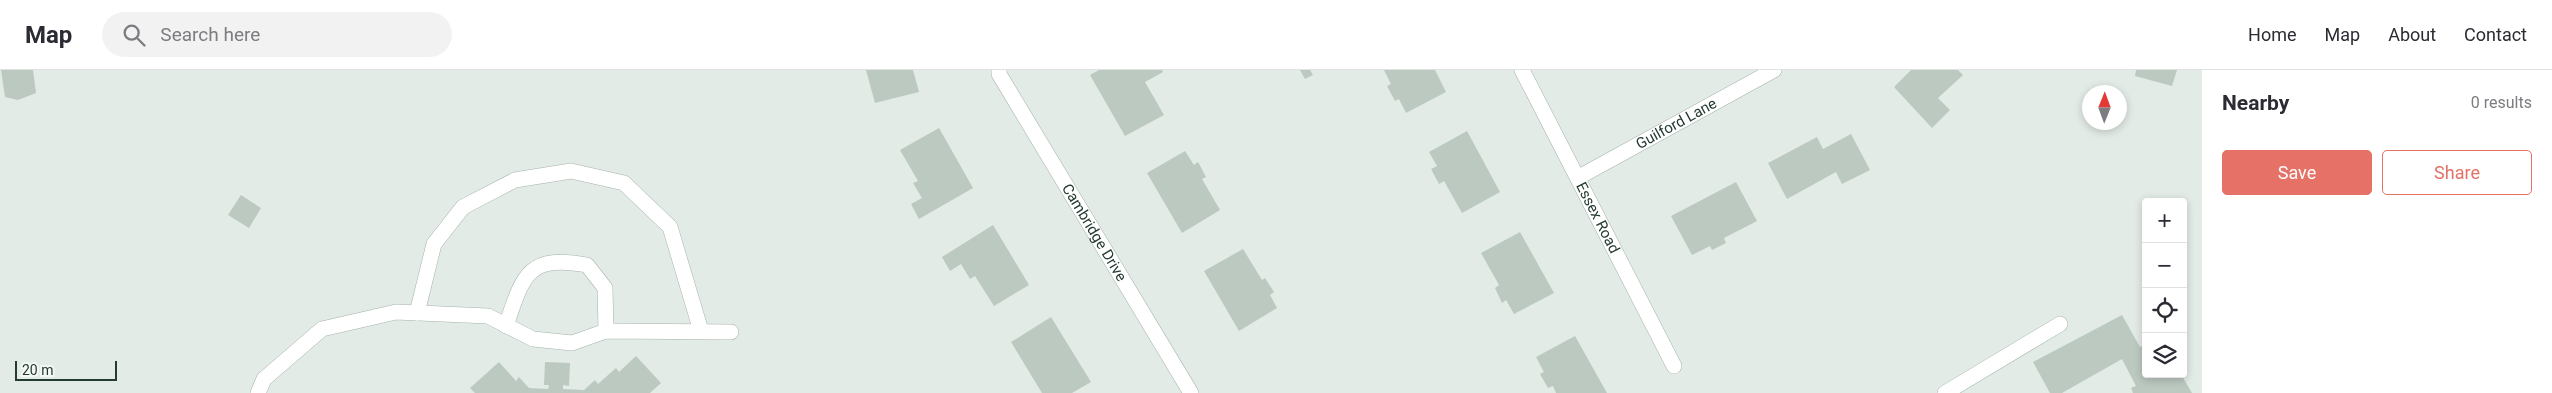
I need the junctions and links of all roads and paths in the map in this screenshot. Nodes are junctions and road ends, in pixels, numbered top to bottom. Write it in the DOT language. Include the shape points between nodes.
graph roads {
  1 [pos="999,70"];
  2 [pos="1522,70"];
  3 [pos="1774,70"];
  4 [pos="1578,177"];
  5 [pos="417,313"];
  6 [pos="2060,324"];
  7 [pos="506,326"];
  8 [pos="606,331"];
  9 [pos="701,331"];
  10 [pos="731,332"];
  11 [pos="1674,366"];
  12 [pos="258,393"];
  13 [pos="1191,393"];
  14 [pos="1945,393"];
  1 -- 13 [label="street, Cambridge Drive"];
  2 -- 4 [label="street, Essex Road"];
  3 -- 4 [label="street, Guilford Lane"];
  4 -- 11 [label="street, Essex Road"];
  5 -- 7 [label="street" via="488,316"];
  5 -- 9 [label="street" via="434,244 463,207 515,180 571,171 624,183 670,228"];
  5 -- 12 [label="street" via="396,312 322,329 264,379"];
  6 -- 14 [label="street"];
  7 -- 8 [label="street" via="533,339 572,342"];
  7 -- 8 [label="street" via="520,284 540,264 562,260 587,264 605,288"];
  8 -- 9 [label="street"];
  9 -- 10 [label="street"];
}
